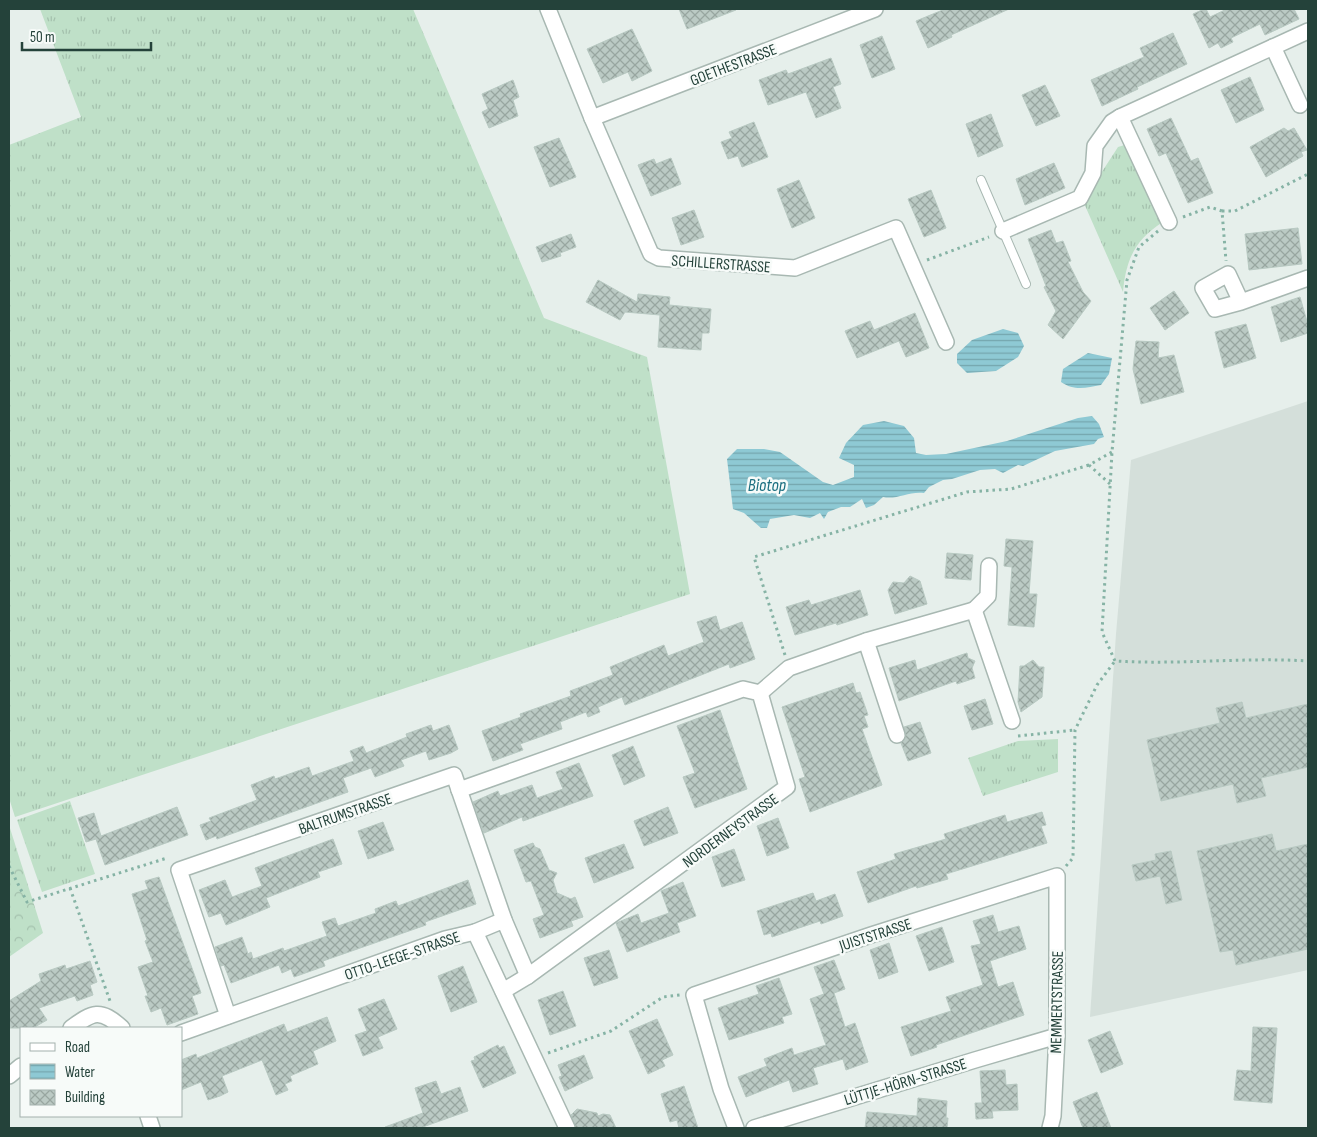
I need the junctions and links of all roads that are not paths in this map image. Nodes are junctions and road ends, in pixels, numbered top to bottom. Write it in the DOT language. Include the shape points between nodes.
graph roads {
  1 [pos="548,9"];
  2 [pos="875,9"];
  3 [pos="1308,31"];
  4 [pos="1273,47"];
  5 [pos="1300,105"];
  6 [pos="1120,117"];
  7 [pos="592,118"];
  8 [pos="981,180"];
  9 [pos="1169,222"];
  10 [pos="1003,231"];
  11 [pos="1308,278"];
  12 [pos="1026,284"];
  13 [pos="1241,302"];
  14 [pos="946,342"];
  15 [pos="989,566"];
  16 [pos="974,610"];
  17 [pos="866,641"];
  18 [pos="760,693"];
  19 [pos="1012,721"];
  20 [pos="897,735"];
  21 [pos="459,790"];
  22 [pos="1057,876"];
  23 [pos="504,920"];
  24 [pos="475,932"];
  25 [pos="528,976"];
  26 [pos="503,991"];
  27 [pos="228,1016"];
  28 [pos="72,1027"];
  29 [pos="120,1027"];
  30 [pos="182,1033"];
  31 [pos="1057,1036"];
  32 [pos="20,1067"];
  33 [pos="9,1076"];
  34 [pos="567,1128"];
  35 [pos="736,1128"];
  36 [pos="754,1128"];
  37 [pos="1050,1128"];
  1 -- 7 [label="street, SCHILLERSTRASSE"];
  2 -- 7 [label="street, GOETHESTRASSE"];
  3 -- 4 [label="street"];
  4 -- 5 [label="street"];
  4 -- 6 [label="street"];
  6 -- 9 [label="street"];
  6 -- 10 [label="street" via="1112,122 1095,146 1093,173 1080,198"];
  7 -- 14 [label="street, SCHILLERSTRASSE" via="651,254 659,258 795,268 896,228"];
  8 -- 10 [label="lane"];
  10 -- 12 [label="lane"];
  11 -- 13 [label="street"];
  13 -- 13 [label="street" via="1228,274 1203,288 1215,309"];
  15 -- 16 [label="street" via="988,596"];
  16 -- 17 [label="street"];
  16 -- 19 [label="street"];
  17 -- 18 [label="street" via="789,668"];
  17 -- 20 [label="street"];
  18 -- 21 [label="street" via="743,688"];
  18 -- 25 [label="street, NORDERNEYSTRASSE" via="787,788"];
  21 -- 23 [label="street, BALTRUMSTRASSE"];
  21 -- 27 [label="street, BALTRUMSTRASSE" via="454,775 179,870"];
  22 -- 31 [label="street, MEMMERTSTRASSE"];
  22 -- 35 [label="street, JUISTSTRASSE" via="694,995 721,1089"];
  23 -- 24 [label="street"];
  23 -- 25 [label="street, BALTRUMSTRASSE"];
  24 -- 26 [label="street, OTTO-LEEGE-STRASSE"];
  24 -- 27 [label="street, OTTO-LEEGE-STRASSE" via="445,939"];
  25 -- 26 [label="street, NORDERNEYSTRASSE"];
  26 -- 34 [label="street, OTTO-LEEGE-STRASSE"];
  27 -- 30 [label="street, OTTO-LEEGE-STRASSE"];
  28 -- 29 [label="street" via="89,1015 99,1014"];
  31 -- 36 [label="street, LÜTTJE-HÖRN-STRASSE"];
  31 -- 37 [label="street, MEMMERTSTRASSE"];
  32 -- 33 [label="street"];
}
